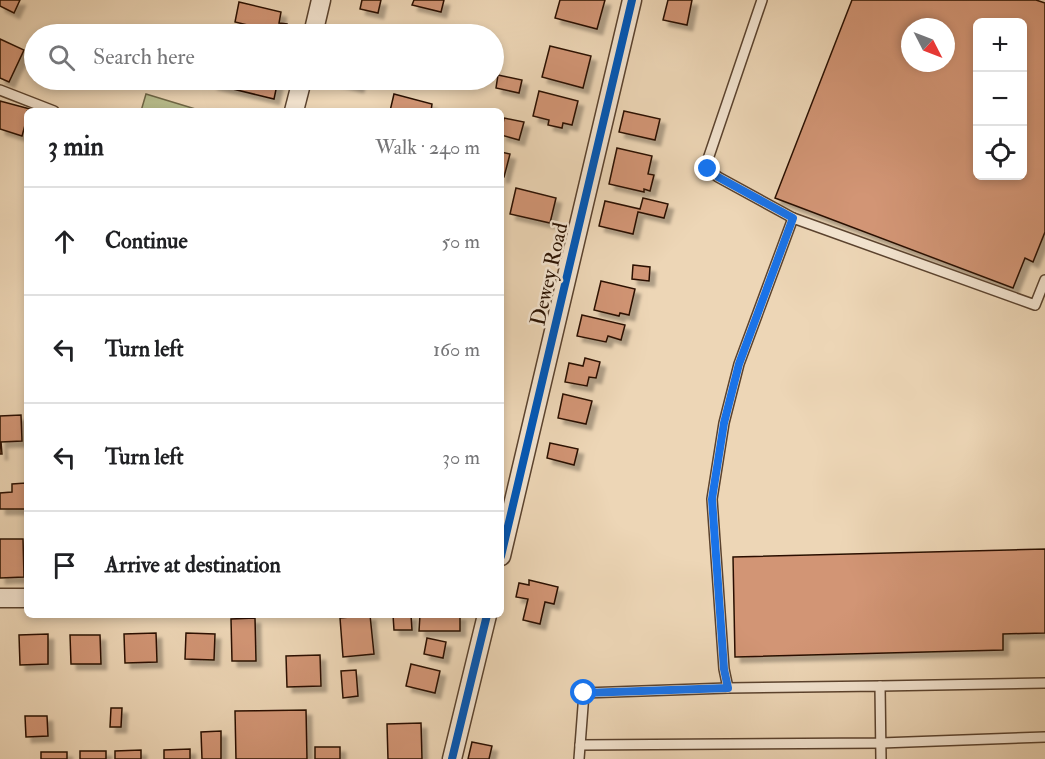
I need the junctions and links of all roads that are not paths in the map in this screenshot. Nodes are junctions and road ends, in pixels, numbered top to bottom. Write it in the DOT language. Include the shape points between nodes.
graph roads {
  1 [pos="321,0"];
  2 [pos="632,0"];
  3 [pos="762,0"];
  4 [pos="315,24"];
  5 [pos="0,90"];
  6 [pos="299,90"];
  7 [pos="46,108"];
  8 [pos="295,108"];
  9 [pos="793,218"];
  10 [pos="1045,280"];
  11 [pos="504,543"];
  12 [pos="0,598"];
  13 [pos="24,598"];
  14 [pos="486,618"];
  15 [pos="1045,683"];
  16 [pos="880,686"];
  17 [pos="728,688"];
  18 [pos="1045,737"];
  19 [pos="881,743"];
  20 [pos="580,745"];
  21 [pos="452,759"];
  22 [pos="579,759"];
  23 [pos="881,759"];
  1 -- 4 [label="street"];
  2 -- 11 [label="street, Dewey Road"];
  3 -- 9 [label="lane" via="708,159 708,169"];
  5 -- 7 [label="lane"];
  6 -- 8 [label="street"];
  9 -- 10 [label="lane" via="1035,305"];
  9 -- 17 [label="lane" via="739,364 724,423 712,499"];
  12 -- 13 [label="street"];
  14 -- 21 [label="street"];
  15 -- 16 [label="lane"];
  16 -- 17 [label="lane"];
  16 -- 19 [label="lane"];
  17 -- 20 [label="lane" via="584,693"];
  18 -- 19 [label="lane"];
  19 -- 20 [label="lane"];
  19 -- 23 [label="lane"];
  20 -- 22 [label="lane"];
}
